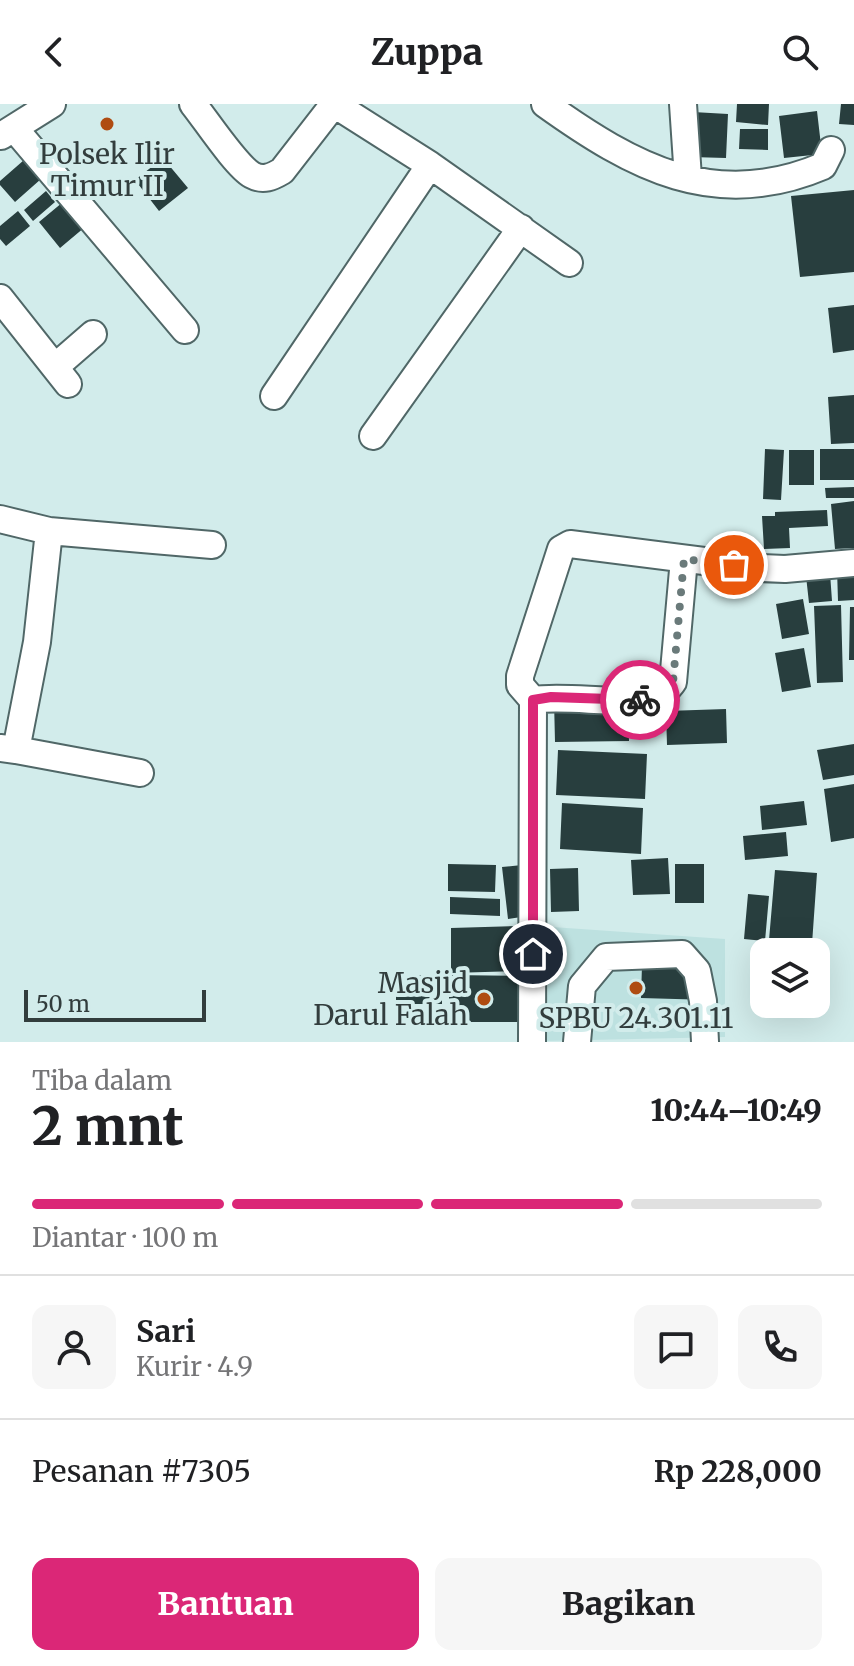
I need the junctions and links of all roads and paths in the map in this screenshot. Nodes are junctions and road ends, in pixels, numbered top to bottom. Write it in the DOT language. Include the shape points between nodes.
graph roads {
  1 [pos="52,104"];
  2 [pos="193,104"];
  3 [pos="334,104"];
  4 [pos="545,104"];
  5 [pos="683,104"];
  6 [pos="7,132"];
  7 [pos="831,150"];
  8 [pos="430,165"];
  9 [pos="688,178"];
  10 [pos="521,228"];
  11 [pos="569,263"];
  12 [pos="0,298"];
  13 [pos="185,330"];
  14 [pos="93,334"];
  15 [pos="274,396"];
  16 [pos="373,436"];
  17 [pos="0,519"];
  18 [pos="49,531"];
  19 [pos="212,545"];
  20 [pos="684,559"];
  21 [pos="854,563"];
  22 [pos="533,700"];
  23 [pos="8,749"];
  24 [pos="140,773"];
  25 [pos="532,1042"];
  26 [pos="577,1042"];
  27 [pos="705,1042"];
  1 -- 6 [label="street"];
  2 -- 3 [label="street" via="245,169 262,178 282,171"];
  3 -- 8 [label="street"];
  4 -- 9 [label="street" via="657,172"];
  5 -- 9 [label="street"];
  6 -- 13 [label="street"];
  7 -- 9 [label="street" via="823,166 778,181 736,186"];
  8 -- 10 [label="street"];
  8 -- 15 [label="street"];
  10 -- 11 [label="street"];
  10 -- 16 [label="street"];
  12 -- 14 [label="street" via="62,376"];
  17 -- 18 [label="street"];
  18 -- 19 [label="street"];
  18 -- 23 [label="street" via="37,642"];
  20 -- 21 [label="street" via="785,569"];
  20 -- 22 [label="street" via="673,682 662,695 642,700"];
  20 -- 22 [label="street" via="565,545 520,676 520,685"];
  22 -- 25 [label="street"];
  23 -- 24 [label="street"];
  26 -- 27 [label="street" via="582,986 606,957 682,954 697,971"];
}
